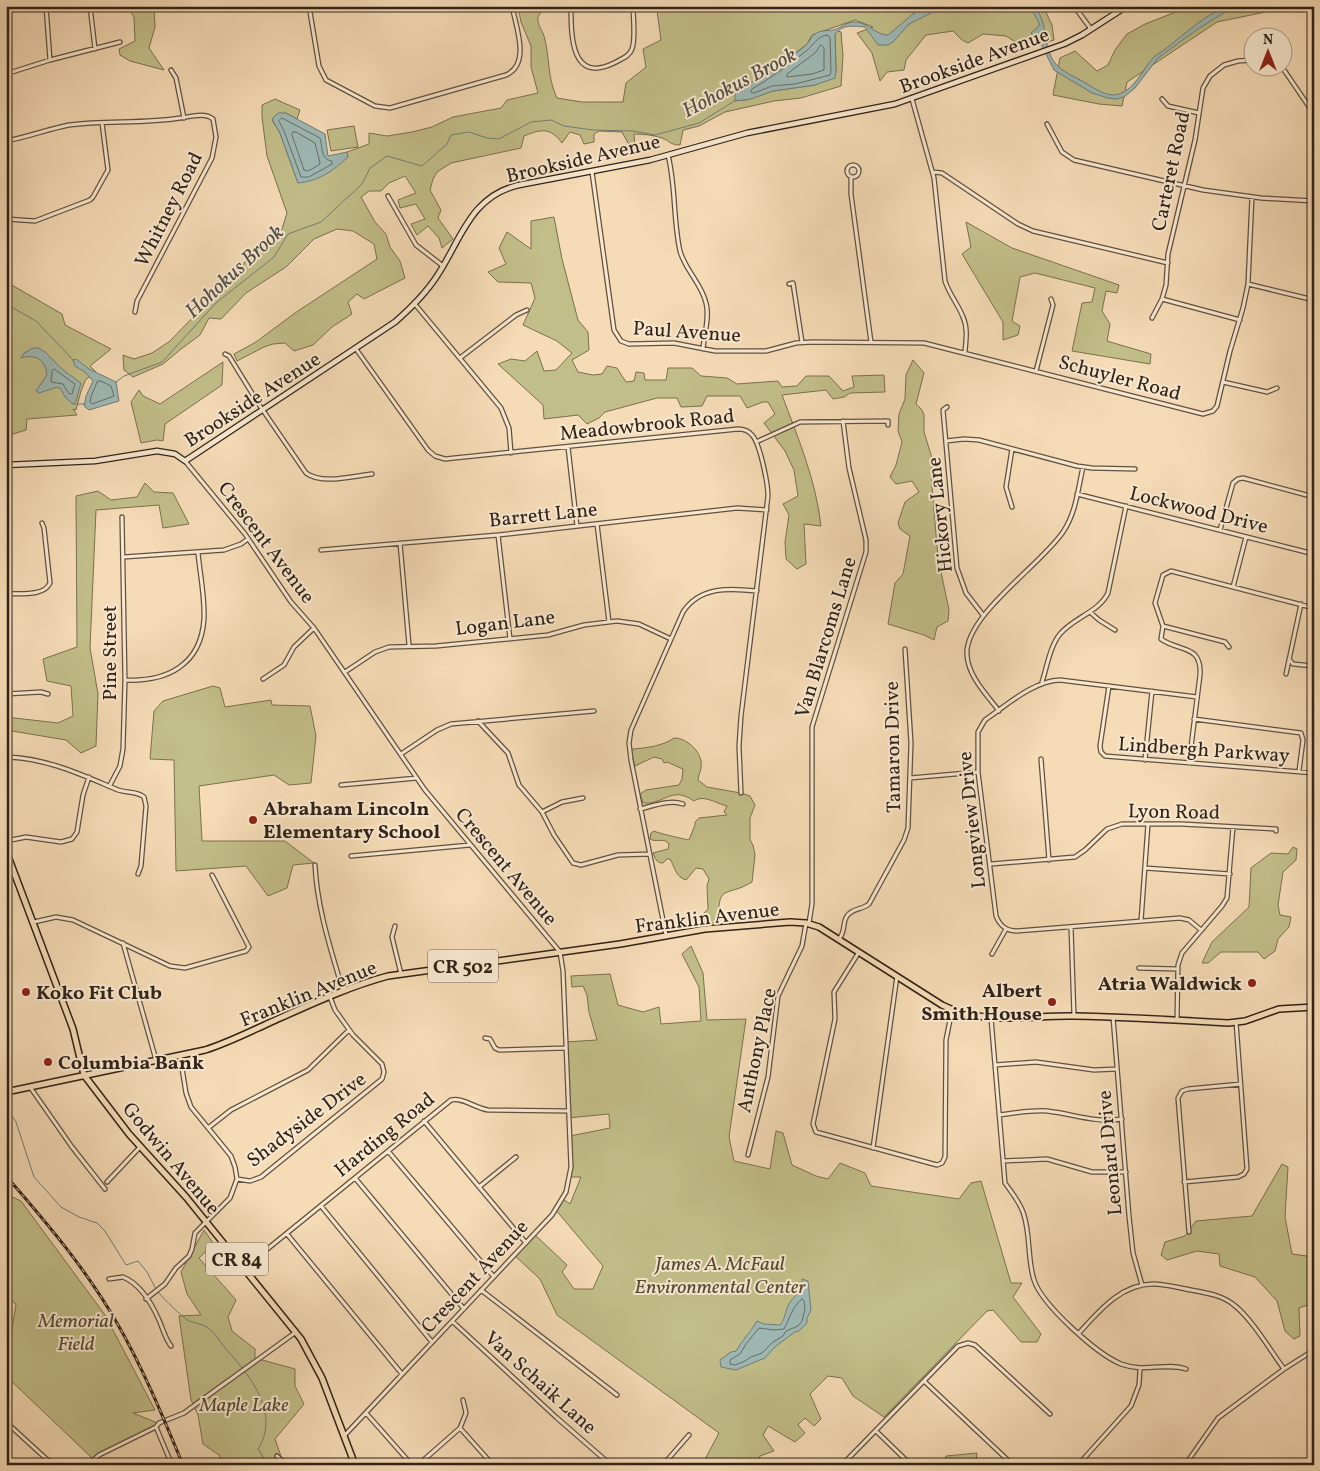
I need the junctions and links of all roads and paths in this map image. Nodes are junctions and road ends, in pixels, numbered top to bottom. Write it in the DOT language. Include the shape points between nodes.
graph roads {
  1 [pos="46,6"];
  2 [pos="90,6"];
  3 [pos="309,6"];
  4 [pos="512,6"];
  5 [pos="571,6"];
  6 [pos="633,6"];
  7 [pos="1074,6"];
  8 [pos="1127,6"];
  9 [pos="1091,29"];
  10 [pos="120,42"];
  11 [pos="95,49"];
  12 [pos="50,60"];
  13 [pos="1242,61"];
  14 [pos="171,70"];
  15 [pos="7,72"];
  16 [pos="1289,78"];
  17 [pos="1162,99"];
  18 [pos="912,100"];
  19 [pos="1199,113"];
  20 [pos="1314,114"];
  21 [pos="184,118"];
  22 [pos="102,123"];
  23 [pos="1047,124"];
  24 [pos="6,141"];
  25 [pos="668,155"];
  26 [pos="592,172"];
  27 [pos="933,172"];
  28 [pos="851,177"];
  29 [pos="1183,186"];
  30 [pos="388,196"];
  31 [pos="1252,197"];
  32 [pos="1314,201"];
  33 [pos="6,219"];
  34 [pos="1168,263"];
  35 [pos="443,266"];
  36 [pos="789,284"];
  37 [pos="1248,284"];
  38 [pos="1052,299"];
  39 [pos="1162,299"];
  40 [pos="1314,300"];
  41 [pos="414,303"];
  42 [pos="527,310"];
  43 [pos="135,312"];
  44 [pos="1152,318"];
  45 [pos="1240,320"];
  46 [pos="802,342"];
  47 [pos="872,342"];
  48 [pos="356,349"];
  49 [pos="702,349"];
  50 [pos="965,352"];
  51 [pos="225,354"];
  52 [pos="460,358"];
  53 [pos="1036,371"];
  54 [pos="1223,382"];
  55 [pos="1277,388"];
  56 [pos="947,406"];
  57 [pos="264,410"];
  58 [pos="843,421"];
  59 [pos="888,425"];
  60 [pos="946,441"];
  61 [pos="756,442"];
  62 [pos="568,447"];
  63 [pos="1012,449"];
  64 [pos="511,453"];
  65 [pos="185,461"];
  66 [pos="6,465"];
  67 [pos="1083,467"];
  68 [pos="1135,469"];
  69 [pos="372,474"];
  70 [pos="1077,494"];
  71 [pos="1314,497"];
  72 [pos="1126,506"];
  73 [pos="1012,507"];
  74 [pos="767,510"];
  75 [pos="122,517"];
  76 [pos="42,524"];
  77 [pos="597,524"];
  78 [pos="577,526"];
  79 [pos="1220,530"];
  80 [pos="498,535"];
  81 [pos="1246,537"];
  82 [pos="248,539"];
  83 [pos="400,543"];
  84 [pos="321,550"];
  85 [pos="198,553"];
  86 [pos="1314,554"];
  87 [pos="124,557"];
  88 [pos="1233,587"];
  89 [pos="757,592"];
  90 [pos="6,594"];
  91 [pos="1301,604"];
  92 [pos="1314,608"];
  93 [pos="1090,611"];
  94 [pos="983,615"];
  95 [pos="609,622"];
  96 [pos="1163,626"];
  97 [pos="314,628"];
  98 [pos="1115,630"];
  99 [pos="510,639"];
  100 [pos="671,639"];
  101 [pos="409,645"];
  102 [pos="1229,647"];
  103 [pos="905,649"];
  104 [pos="1289,659"];
  105 [pos="1314,666"];
  106 [pos="345,672"];
  107 [pos="1286,674"];
  108 [pos="263,679"];
  109 [pos="125,680"];
  110 [pos="1042,683"];
  111 [pos="1109,686"];
  112 [pos="1152,692"];
  113 [pos="6,694"];
  114 [pos="48,694"];
  115 [pos="1197,697"];
  116 [pos="594,711"];
  117 [pos="999,711"];
  118 [pos="1194,719"];
  119 [pos="478,721"];
  120 [pos="401,754"];
  121 [pos="6,757"];
  122 [pos="1041,759"];
  123 [pos="1144,760"];
  124 [pos="1189,763"];
  125 [pos="1299,771"];
  126 [pos="978,772"];
  127 [pos="1314,772"];
  128 [pos="89,777"];
  129 [pos="417,778"];
  130 [pos="910,778"];
  131 [pos="110,785"];
  132 [pos="341,785"];
  133 [pos="740,792"];
  134 [pos="583,798"];
  135 [pos="682,804"];
  136 [pos="640,808"];
  137 [pos="542,812"];
  138 [pos="1148,824"];
  139 [pos="1233,827"];
  140 [pos="1276,831"];
  141 [pos="6,841"];
  142 [pos="471,844"];
  143 [pos="6,850"];
  144 [pos="650,854"];
  145 [pos="351,856"];
  146 [pos="1049,860"];
  147 [pos="991,864"];
  148 [pos="315,865"];
  149 [pos="12,866"];
  150 [pos="6,868"];
  151 [pos="1145,868"];
  152 [pos="138,874"];
  153 [pos="1230,874"];
  154 [pos="212,875"];
  155 [pos="1141,921"];
  156 [pos="34,922"];
  157 [pos="808,924"];
  158 [pos="395,926"];
  159 [pos="1070,926"];
  160 [pos="1006,929"];
  161 [pos="1201,930"];
  162 [pos="666,935"];
  163 [pos="839,939"];
  164 [pos="123,943"];
  165 [pos="560,952"];
  166 [pos="860,952"];
  167 [pos="992,954"];
  168 [pos="1139,968"];
  169 [pos="1177,970"];
  170 [pos="401,974"];
  171 [pos="897,976"];
  172 [pos="343,992"];
  173 [pos="330,997"];
  174 [pos="1314,1007"];
  175 [pos="952,1010"];
  176 [pos="1074,1016"];
  177 [pos="1113,1017"];
  178 [pos="991,1018"];
  179 [pos="1177,1020"];
  180 [pos="1236,1022"];
  181 [pos="349,1030"];
  182 [pos="485,1038"];
  183 [pos="566,1048"];
  184 [pos="180,1056"];
  185 [pos="156,1061"];
  186 [pos="995,1065"];
  187 [pos="1117,1069"];
  188 [pos="84,1076"];
  189 [pos="1241,1084"];
  190 [pos="30,1087"];
  191 [pos="6,1092"];
  192 [pos="568,1111"];
  193 [pos="999,1115"];
  194 [pos="1122,1119"];
  195 [pos="424,1121"];
  196 [pos="208,1128"];
  197 [pos="140,1147"];
  198 [pos="873,1148"];
  199 [pos="388,1151"];
  200 [pos="748,1155"];
  201 [pos="516,1157"];
  202 [pos="1003,1161"];
  203 [pos="1126,1172"];
  204 [pos="355,1178"];
  205 [pos="237,1179"];
  206 [pos="107,1182"];
  207 [pos="1184,1182"];
  208 [pos="479,1187"];
  209 [pos="105,1189"];
  210 [pos="321,1206"];
  211 [pos="206,1222"];
  212 [pos="1188,1232"];
  213 [pos="287,1234"];
  214 [pos="526,1243"];
  215 [pos="244,1268"];
  216 [pos="494,1277"];
  217 [pos="109,1279"];
  218 [pos="1142,1285"];
  219 [pos="481,1290"];
  220 [pos="146,1299"];
  221 [pos="464,1309"];
  222 [pos="452,1321"];
  223 [pos="296,1332"];
  224 [pos="1079,1333"];
  225 [pos="432,1342"];
  226 [pos="171,1346"];
  227 [pos="1314,1350"];
  228 [pos="1140,1369"];
  229 [pos="1186,1369"];
  230 [pos="1284,1369"];
  231 [pos="402,1374"];
  232 [pos="925,1382"];
  233 [pos="617,1395"];
  234 [pos="463,1400"];
  235 [pos="366,1413"];
  236 [pos="1050,1414"];
  237 [pos="6,1422"];
  238 [pos="156,1427"];
  239 [pos="460,1428"];
  240 [pos="876,1431"];
  241 [pos="689,1435"];
  242 [pos="344,1436"];
  243 [pos="277,1456"];
  244 [pos="1314,1457"];
  245 [pos="48,1460"];
  246 [pos="907,1461"];
  247 [pos="1186,1463"];
  248 [pos="44,1465"];
  249 [pos="53,1465"];
  250 [pos="88,1465"];
  251 [pos="172,1465"];
  252 [pos="287,1465"];
  253 [pos="355,1465"];
  254 [pos="412,1465"];
  255 [pos="418,1465"];
  256 [pos="493,1465"];
  257 [pos="611,1465"];
  258 [pos="663,1465"];
  259 [pos="842,1465"];
  260 [pos="1013,1465"];
  261 [pos="1078,1465"];
  262 [pos="1200,1465"];
  263 [pos="1312,1465"];
  1 -- 12 [label="street"];
  2 -- 11 [label="street"];
  3 -- 4 [label="street" via="319,66 326,80 375,106 390,108 514,70 521,53"];
  5 -- 6 [label="street" via="573,40 579,60 590,68 599,69 631,52"];
  7 -- 9 [label="street"];
  8 -- 9 [label="street, Brookside Avenue"];
  9 -- 18 [label="street, Brookside Avenue" via="1051,49 959,80"];
  10 -- 11 [label="street"];
  11 -- 12 [label="street"];
  12 -- 15 [label="street"];
  13 -- 19 [label="street, Carteret Road" via="1231,62 1214,72 1203,88"];
  14 -- 21 [label="street" via="176,78"];
  16 -- 20 [label="street"];
  17 -- 19 [label="street" via="1168,106"];
  18 -- 25 [label="street, Brookside Avenue" via="747,133"];
  18 -- 27 [label="street"];
  19 -- 29 [label="street, Carteret Road"];
  21 -- 22 [label="street"];
  21 -- 43 [label="street, Whitney Road" via="206,115 213,119 214,153 137,300"];
  22 -- 24 [label="street" via="63,126"];
  22 -- 33 [label="street" via="108,170 90,200 35,221"];
  23 -- 29 [label="street" via="1062,152 1070,158"];
  25 -- 26 [label="street, Brookside Avenue"];
  25 -- 49 [label="street" via="680,251 706,302"];
  26 -- 35 [label="street, Brookside Avenue" via="514,186 496,195 467,222"];
  26 -- 49 [label="street, Paul Avenue" via="615,334 629,344 674,343"];
  27 -- 34 [label="street" via="942,173 1033,232"];
  27 -- 50 [label="street" via="945,281 965,322"];
  28 -- 28 [label="street" via="847,170 855,165 859,173"];
  28 -- 47 [label="street"];
  29 -- 31 [label="street"];
  29 -- 34 [label="street, Carteret Road"];
  30 -- 35 [label="street" via="416,244"];
  31 -- 32 [label="street"];
  31 -- 37 [label="street, Schuyler Road"];
  34 -- 39 [label="street, Carteret Road"];
  35 -- 41 [label="street, Brookside Avenue"];
  36 -- 46 [label="street" via="793,283"];
  37 -- 40 [label="street"];
  37 -- 45 [label="street, Schuyler Road"];
  38 -- 53 [label="street"];
  39 -- 44 [label="street, Carteret Road"];
  39 -- 45 [label="street"];
  41 -- 48 [label="street, Brookside Avenue" via="396,322"];
  41 -- 52 [label="street"];
  42 -- 52 [label="street"];
  45 -- 54 [label="street, Schuyler Road"];
  46 -- 47 [label="street, Schuyler Road"];
  46 -- 49 [label="street, Paul Avenue" via="758,351"];
  47 -- 50 [label="street, Schuyler Road" via="924,343"];
  48 -- 57 [label="street, Brookside Avenue"];
  48 -- 64 [label="street, Meadowbrook Road" via="431,453 451,460"];
  50 -- 53 [label="street, Schuyler Road"];
  51 -- 57 [label="street" via="230,356"];
  52 -- 64 [label="street" via="505,414"];
  53 -- 54 [label="street, Schuyler Road" via="1203,414 1215,409"];
  54 -- 55 [label="street" via="1267,392"];
  56 -- 60 [label="street, Hickory Lane" via="943,410"];
  57 -- 65 [label="street, Brookside Avenue"];
  57 -- 69 [label="street" via="311,476 324,480"];
  58 -- 59 [label="street" via="888,421"];
  58 -- 61 [label="street" via="800,422"];
  58 -- 157 [label="street, Van Blarcoms Lane" via="848,468 866,540 866,552 812,728 812,904"];
  60 -- 63 [label="street" via="972,439"];
  60 -- 94 [label="street, Hickory Lane" via="957,568 966,593"];
  61 -- 62 [label="street, Meadowbrook Road" via="749,432 738,429"];
  61 -- 74 [label="street, Meadowbrook Road" via="768,488"];
  62 -- 64 [label="street, Meadowbrook Road"];
  62 -- 78 [label="street"];
  63 -- 67 [label="street"];
  63 -- 73 [label="street" via="1006,487"];
  65 -- 66 [label="street, Crescent Avenue" via="169,452 157,451 95,461"];
  65 -- 82 [label="street, Crescent Avenue"];
  67 -- 68 [label="street"];
  67 -- 70 [label="street"];
  70 -- 72 [label="street, Lockwood Drive"];
  70 -- 94 [label="street" via="1070,520 1062,534"];
  71 -- 79 [label="street" via="1238,479"];
  72 -- 79 [label="street, Lockwood Drive"];
  72 -- 93 [label="street" via="1108,594"];
  74 -- 77 [label="street, Barrett Lane" via="737,508"];
  74 -- 89 [label="street, Meadowbrook Road"];
  75 -- 87 [label="street, Pine Street"];
  76 -- 90 [label="street" via="49,586 41,592"];
  77 -- 78 [label="street, Barrett Lane"];
  77 -- 95 [label="street"];
  78 -- 80 [label="street, Barrett Lane"];
  79 -- 81 [label="street, Lockwood Drive"];
  80 -- 83 [label="street, Barrett Lane"];
  80 -- 99 [label="street"];
  81 -- 86 [label="street, Lockwood Drive"];
  81 -- 88 [label="street"];
  82 -- 85 [label="street" via="232,548"];
  82 -- 97 [label="street, Crescent Avenue" via="291,602"];
  83 -- 84 [label="street, Barrett Lane"];
  83 -- 101 [label="street"];
  85 -- 87 [label="street"];
  85 -- 109 [label="street" via="204,620 194,651 178,668 164,676"];
  87 -- 109 [label="street, Pine Street"];
  88 -- 91 [label="street"];
  88 -- 96 [label="street" via="1171,571 1166,573 1155,603"];
  89 -- 100 [label="street" via="723,590 702,594 686,607"];
  89 -- 133 [label="street, Meadowbrook Road" via="740,731"];
  91 -- 92 [label="street"];
  91 -- 104 [label="street"];
  93 -- 98 [label="street"];
  93 -- 110 [label="street" via="1064,629 1056,639"];
  94 -- 117 [label="street" via="969,637 967,656 973,674"];
  95 -- 99 [label="street, Logan Lane"];
  95 -- 100 [label="street, Logan Lane" via="631,622"];
  96 -- 102 [label="street" via="1225,642"];
  96 -- 115 [label="street" via="1161,640 1190,650 1200,663"];
  97 -- 106 [label="street, Crescent Avenue"];
  97 -- 108 [label="street" via="294,647 284,666"];
  99 -- 101 [label="street, Logan Lane" via="436,646"];
  100 -- 136 [label="street" via="630,737 629,750"];
  101 -- 106 [label="street, Logan Lane" via="382,649"];
  103 -- 130 [label="street, Tamaron Drive"];
  104 -- 105 [label="street" via="1293,664"];
  104 -- 107 [label="street"];
  106 -- 120 [label="street, Crescent Avenue"];
  109 -- 131 [label="street, Pine Street" via="122,757"];
  110 -- 111 [label="street, Longview Drive" via="1060,680"];
  110 -- 117 [label="street, Longview Drive"];
  111 -- 112 [label="street, Longview Drive"];
  111 -- 123 [label="street, Lindbergh Parkway" via="1101,752 1108,757"];
  112 -- 115 [label="street, Longview Drive"];
  112 -- 123 [label="street"];
  113 -- 114 [label="street"];
  115 -- 118 [label="street"];
  116 -- 119 [label="street"];
  117 -- 126 [label="street, Longview Drive" via="985,720 980,728"];
  118 -- 124 [label="street"];
  118 -- 125 [label="street" via="1301,733 1304,740"];
  119 -- 120 [label="street" via="443,727"];
  119 -- 137 [label="street" via="508,753 519,784"];
  120 -- 129 [label="street, Crescent Avenue"];
  121 -- 128 [label="street" via="44,762"];
  122 -- 146 [label="street"];
  123 -- 124 [label="street, Lindbergh Parkway"];
  124 -- 125 [label="street, Lindbergh Parkway"];
  125 -- 127 [label="street, Lindbergh Parkway"];
  126 -- 130 [label="street"];
  126 -- 147 [label="street, Longview Drive"];
  128 -- 131 [label="street"];
  128 -- 141 [label="street" via="77,832 72,839 61,842 26,837"];
  129 -- 132 [label="street"];
  129 -- 142 [label="street, Crescent Avenue" via="434,803"];
  130 -- 163 [label="street, Tamaron Drive" via="908,828 904,840 869,904 848,915 844,933"];
  131 -- 152 [label="street" via="120,791 141,794 146,800"];
  134 -- 137 [label="street" via="562,802"];
  135 -- 136 [label="street" via="664,803"];
  136 -- 144 [label="street"];
  137 -- 144 [label="street" via="554,835 576,864 618,855"];
  138 -- 139 [label="street, Lyon Road"];
  138 -- 146 [label="street, Lyon Road" via="1111,826 1080,854"];
  138 -- 151 [label="street"];
  139 -- 140 [label="street, Lyon Road"];
  139 -- 153 [label="street"];
  142 -- 145 [label="street"];
  142 -- 165 [label="street, Crescent Avenue"];
  143 -- 149 [label="main road, Godwin Avenue"];
  144 -- 162 [label="street"];
  146 -- 147 [label="street, Lyon Road"];
  147 -- 160 [label="street, Longview Drive" via="996,916"];
  148 -- 172 [label="street" via="319,904"];
  149 -- 150 [label="street"];
  149 -- 156 [label="main road, Godwin Avenue"];
  151 -- 153 [label="street"];
  151 -- 155 [label="street"];
  153 -- 161 [label="street" via="1227,898"];
  154 -- 164 [label="street" via="249,946 248,950 181,968 170,966"];
  155 -- 159 [label="street"];
  155 -- 161 [label="street" via="1184,918"];
  156 -- 164 [label="street" via="68,918"];
  156 -- 188 [label="main road, Godwin Avenue" via="74,1029"];
  157 -- 162 [label="main road, Franklin Avenue / CR 502" via="790,922"];
  157 -- 163 [label="main road, Franklin Avenue / CR 502"];
  157 -- 200 [label="street, Anthony Place" via="802,946 778,996 768,1077"];
  158 -- 170 [label="street" via="392,937"];
  159 -- 160 [label="street" via="1017,931"];
  159 -- 176 [label="street"];
  160 -- 167 [label="street"];
  161 -- 169 [label="street" via="1182,953"];
  162 -- 165 [label="main road, Franklin Avenue / CR 502"];
  163 -- 166 [label="main road, CR 502"];
  164 -- 185 [label="street"];
  165 -- 170 [label="main road, Franklin Avenue / CR 502"];
  165 -- 183 [label="street, Crescent Avenue"];
  166 -- 171 [label="main road, CR 502"];
  166 -- 198 [label="street" via="834,992 835,1019 813,1124 818,1133"];
  168 -- 169 [label="street"];
  169 -- 179 [label="street"];
  170 -- 172 [label="main road, Franklin Avenue / CR 502" via="376,979"];
  171 -- 175 [label="main road, CR 502"];
  171 -- 198 [label="street"];
  172 -- 173 [label="main road, Franklin Avenue / CR 502"];
  173 -- 181 [label="street, Shadyside Drive"];
  173 -- 184 [label="main road, Franklin Avenue / CR 502" via="228,1042"];
  174 -- 180 [label="main road, CR 502" via="1279,1009"];
  175 -- 178 [label="main road, CR 502"];
  175 -- 198 [label="street" via="946,1040 945,1157 942,1163"];
  176 -- 177 [label="main road, CR 502"];
  176 -- 178 [label="main road, CR 502"];
  177 -- 179 [label="main road, CR 502"];
  177 -- 187 [label="street, Leonard Drive"];
  178 -- 186 [label="street"];
  179 -- 180 [label="main road, CR 502"];
  180 -- 189 [label="street"];
  181 -- 196 [label="street" via="308,1070 230,1110"];
  181 -- 205 [label="street, Shadyside Drive" via="382,1064 384,1072 380,1082 261,1177 250,1181"];
  182 -- 183 [label="street" via="499,1050"];
  183 -- 192 [label="street, Crescent Avenue"];
  184 -- 185 [label="main road, Franklin Avenue / CR 502"];
  184 -- 196 [label="street" via="191,1106"];
  185 -- 188 [label="main road, Franklin Avenue / CR 502"];
  186 -- 187 [label="street" via="1036,1062 1094,1070"];
  186 -- 193 [label="street"];
  187 -- 194 [label="street, Leonard Drive"];
  188 -- 190 [label="main road, Franklin Avenue"];
  188 -- 197 [label="main road, Godwin Avenue / CR 84"];
  189 -- 207 [label="street" via="1182,1091 1178,1098"];
  189 -- 207 [label="street" via="1248,1165 1244,1174"];
  190 -- 191 [label="main road, Franklin Avenue"];
  190 -- 209 [label="street"];
  192 -- 195 [label="street, Harding Road" via="488,1110 454,1099"];
  192 -- 214 [label="street, Crescent Avenue" via="571,1162 568,1184 557,1208"];
  193 -- 194 [label="street" via="1045,1111 1094,1120"];
  193 -- 202 [label="street"];
  194 -- 203 [label="street, Leonard Drive"];
  195 -- 199 [label="street, Harding Road"];
  195 -- 208 [label="street"];
  196 -- 205 [label="street" via="231,1156"];
  197 -- 206 [label="street"];
  197 -- 211 [label="main road, Godwin Avenue / CR 84"];
  199 -- 204 [label="street, Harding Road"];
  199 -- 216 [label="street"];
  201 -- 208 [label="street"];
  202 -- 203 [label="street" via="1047,1158 1092,1172"];
  202 -- 224 [label="street" via="1005,1183 1024,1213 1036,1286 1048,1303"];
  203 -- 218 [label="street, Leonard Drive" via="1133,1253"];
  204 -- 210 [label="street, Harding Road"];
  204 -- 221 [label="street"];
  205 -- 211 [label="street" via="230,1198"];
  207 -- 212 [label="street"];
  208 -- 214 [label="street"];
  210 -- 213 [label="street, Harding Road"];
  210 -- 225 [label="street"];
  211 -- 215 [label="main road, Godwin Avenue / CR 84"];
  211 -- 220 [label="street" via="195,1233 188,1256 166,1284"];
  213 -- 215 [label="street, Harding Road"];
  213 -- 231 [label="street"];
  214 -- 216 [label="street, Crescent Avenue"];
  215 -- 223 [label="main road, Godwin Avenue / CR 84"];
  216 -- 219 [label="street, Crescent Avenue"];
  217 -- 220 [label="street" via="126,1279"];
  218 -- 224 [label="street" via="1114,1298"];
  218 -- 230 [label="street" via="1161,1284 1227,1300 1244,1314"];
  219 -- 221 [label="street, Crescent Avenue"];
  219 -- 233 [label="street"];
  220 -- 226 [label="street"];
  221 -- 222 [label="street, Crescent Avenue"];
  222 -- 225 [label="street, Crescent Avenue"];
  222 -- 257 [label="street, Van Schaik Lane"];
  223 -- 238 [label="street" via="199,1402"];
  223 -- 242 [label="main road, Godwin Avenue / CR 84" via="317,1367"];
  224 -- 228 [label="street" via="1106,1356"];
  225 -- 231 [label="street, Crescent Avenue"];
  227 -- 230 [label="street"];
  228 -- 229 [label="street"];
  228 -- 261 [label="street" via="1139,1385 1125,1414"];
  230 -- 247 [label="street" via="1218,1418"];
  231 -- 235 [label="street, Crescent Avenue"];
  232 -- 236 [label="street" via="958,1346 975,1345"];
  232 -- 240 [label="street"];
  232 -- 260 [label="street"];
  234 -- 239 [label="street" via="466,1413"];
  235 -- 242 [label="street, Crescent Avenue"];
  235 -- 254 [label="street"];
  237 -- 245 [label="street"];
  238 -- 250 [label="street" via="99,1455"];
  238 -- 251 [label="street"];
  239 -- 255 [label="street"];
  239 -- 256 [label="street"];
  240 -- 246 [label="street"];
  240 -- 259 [label="street"];
  241 -- 258 [label="street"];
  242 -- 253 [label="main road, Godwin Avenue / CR 84"];
  243 -- 252 [label="street"];
  244 -- 263 [label="street"];
  245 -- 248 [label="street"];
  245 -- 249 [label="street"];
  247 -- 262 [label="street"];
}
